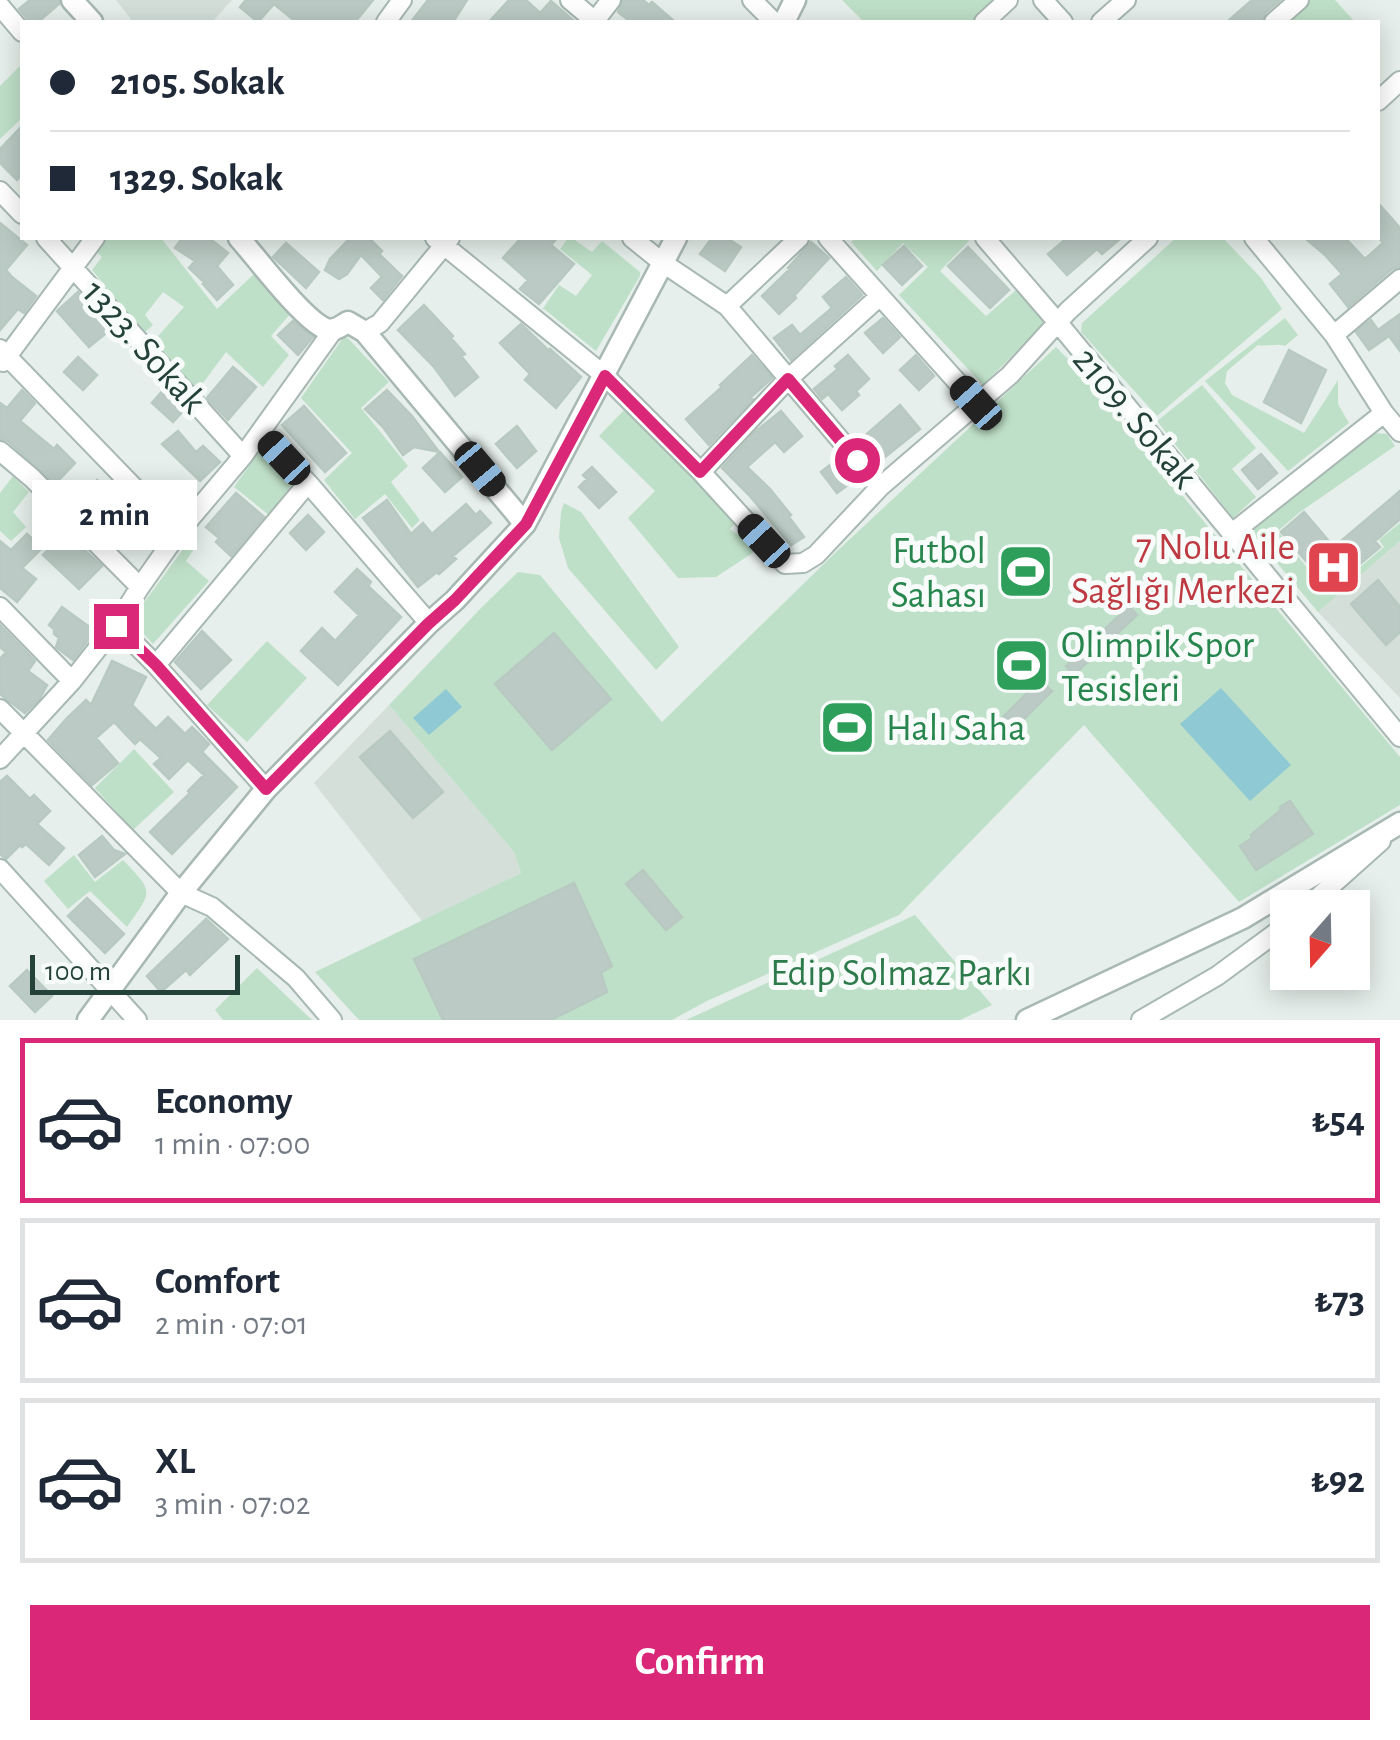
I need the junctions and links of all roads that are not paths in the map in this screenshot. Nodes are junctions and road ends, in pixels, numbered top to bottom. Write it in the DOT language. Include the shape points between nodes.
graph roads {
  1 [pos="72,0"];
  2 [pos="570,0"];
  3 [pos="752,0"];
  4 [pos="1008,0"];
  5 [pos="1043,0"];
  6 [pos="1126,0"];
  7 [pos="1299,0"];
  8 [pos="0,6"];
  9 [pos="90,20"];
  10 [pos="593,20"];
  11 [pos="772,20"];
  12 [pos="986,20"];
  13 [pos="1060,20"];
  14 [pos="1103,20"];
  15 [pos="1276,20"];
  16 [pos="20,30"];
  17 [pos="1400,82"];
  18 [pos="1380,100"];
  19 [pos="0,190"];
  20 [pos="20,212"];
  21 [pos="48,240"];
  22 [pos="94,240"];
  23 [pos="241,240"];
  24 [pos="634,240"];
  25 [pos="675,240"];
  26 [pos="797,240"];
  27 [pos="986,240"];
  28 [pos="1146,240"];
  29 [pos="1256,240"];
  30 [pos="443,241"];
  31 [pos="838,241"];
  32 [pos="663,263"];
  33 [pos="74,266"];
  34 [pos="1400,279"];
  35 [pos="880,296"];
  36 [pos="726,306"];
  37 [pos="1060,324"];
  38 [pos="334,329"];
  39 [pos="364,332"];
  40 [pos="1334,335"];
  41 [pos="3,356"];
  42 [pos="605,376"];
  43 [pos="788,379"];
  44 [pos="976,403"];
  45 [pos="1384,414"];
  46 [pos="1400,432"];
  47 [pos="260,433"];
  48 [pos="0,450"];
  49 [pos="243,456"];
  50 [pos="700,472"];
  51 [pos="308,483"];
  52 [pos="880,487"];
  53 [pos="526,524"];
  54 [pos="178,533"];
  55 [pos="1232,533"];
  56 [pos="140,587"];
  57 [pos="0,607"];
  58 [pos="428,624"];
  59 [pos="116,626"];
  60 [pos="156,665"];
  61 [pos="72,681"];
  62 [pos="0,709"];
  63 [pos="23,734"];
  64 [pos="1400,737"];
  65 [pos="0,759"];
  66 [pos="266,789"];
  67 [pos="1400,824"];
  68 [pos="0,869"];
  69 [pos="1326,890"];
  70 [pos="181,893"];
  71 [pos="1270,937"];
  72 [pos="109,989"];
  73 [pos="88,1020"];
  74 [pos="137,1020"];
  75 [pos="332,1020"];
  76 [pos="1027,1020"];
  77 [pos="1141,1020"];
  1 -- 9 [label="street"];
  2 -- 10 [label="street"];
  3 -- 11 [label="street"];
  4 -- 12 [label="street"];
  5 -- 13 [label="street"];
  6 -- 14 [label="street"];
  7 -- 15 [label="street"];
  8 -- 16 [label="street"];
  17 -- 18 [label="street"];
  19 -- 20 [label="street"];
  21 -- 33 [label="street, 1323. Sokak"];
  22 -- 33 [label="street"];
  23 -- 38 [label="street" via="300,308"];
  24 -- 32 [label="street"];
  25 -- 32 [label="street"];
  26 -- 36 [label="street"];
  27 -- 37 [label="street, 2109. Sokak"];
  28 -- 37 [label="street"];
  29 -- 40 [label="street"];
  30 -- 39 [label="street" via="380,323"];
  30 -- 42 [label="street"];
  31 -- 35 [label="street"];
  32 -- 36 [label="street"];
  32 -- 42 [label="street"];
  33 -- 41 [label="street"];
  33 -- 49 [label="street, 1323. Sokak"];
  34 -- 40 [label="street"];
  35 -- 43 [label="street"];
  35 -- 44 [label="street"];
  36 -- 43 [label="street"];
  37 -- 44 [label="street"];
  37 -- 55 [label="street, 2109. Sokak"];
  38 -- 39 [label="street" via="348,322"];
  38 -- 47 [label="street"];
  39 -- 53 [label="street"];
  40 -- 45 [label="street"];
  41 -- 54 [label="street"];
  42 -- 50 [label="street"];
  42 -- 53 [label="street"];
  43 -- 50 [label="street"];
  43 -- 52 [label="street"];
  44 -- 52 [label="street"];
  45 -- 46 [label="street"];
  45 -- 55 [label="street"];
  47 -- 49 [label="street"];
  47 -- 51 [label="street"];
  48 -- 56 [label="street"];
  49 -- 54 [label="street"];
  50 -- 52 [label="street" via="785,564 816,555"];
  51 -- 58 [label="street"];
  51 -- 60 [label="street"];
  53 -- 58 [label="street"];
  54 -- 56 [label="street"];
  55 -- 64 [label="street, 2109. Sokak"];
  56 -- 59 [label="street"];
  57 -- 61 [label="street"];
  58 -- 66 [label="street"];
  59 -- 60 [label="street"];
  59 -- 61 [label="street"];
  60 -- 66 [label="street"];
  61 -- 63 [label="street"];
  62 -- 63 [label="street"];
  63 -- 65 [label="street"];
  63 -- 70 [label="street"];
  66 -- 70 [label="street"];
  67 -- 69 [label="street"];
  67 -- 76 [label="street" via="1243,918"];
  68 -- 72 [label="street"];
  70 -- 72 [label="street"];
  70 -- 75 [label="street" via="212,907 254,942"];
  71 -- 77 [label="street"];
  72 -- 73 [label="street"];
  72 -- 74 [label="street"];
}
